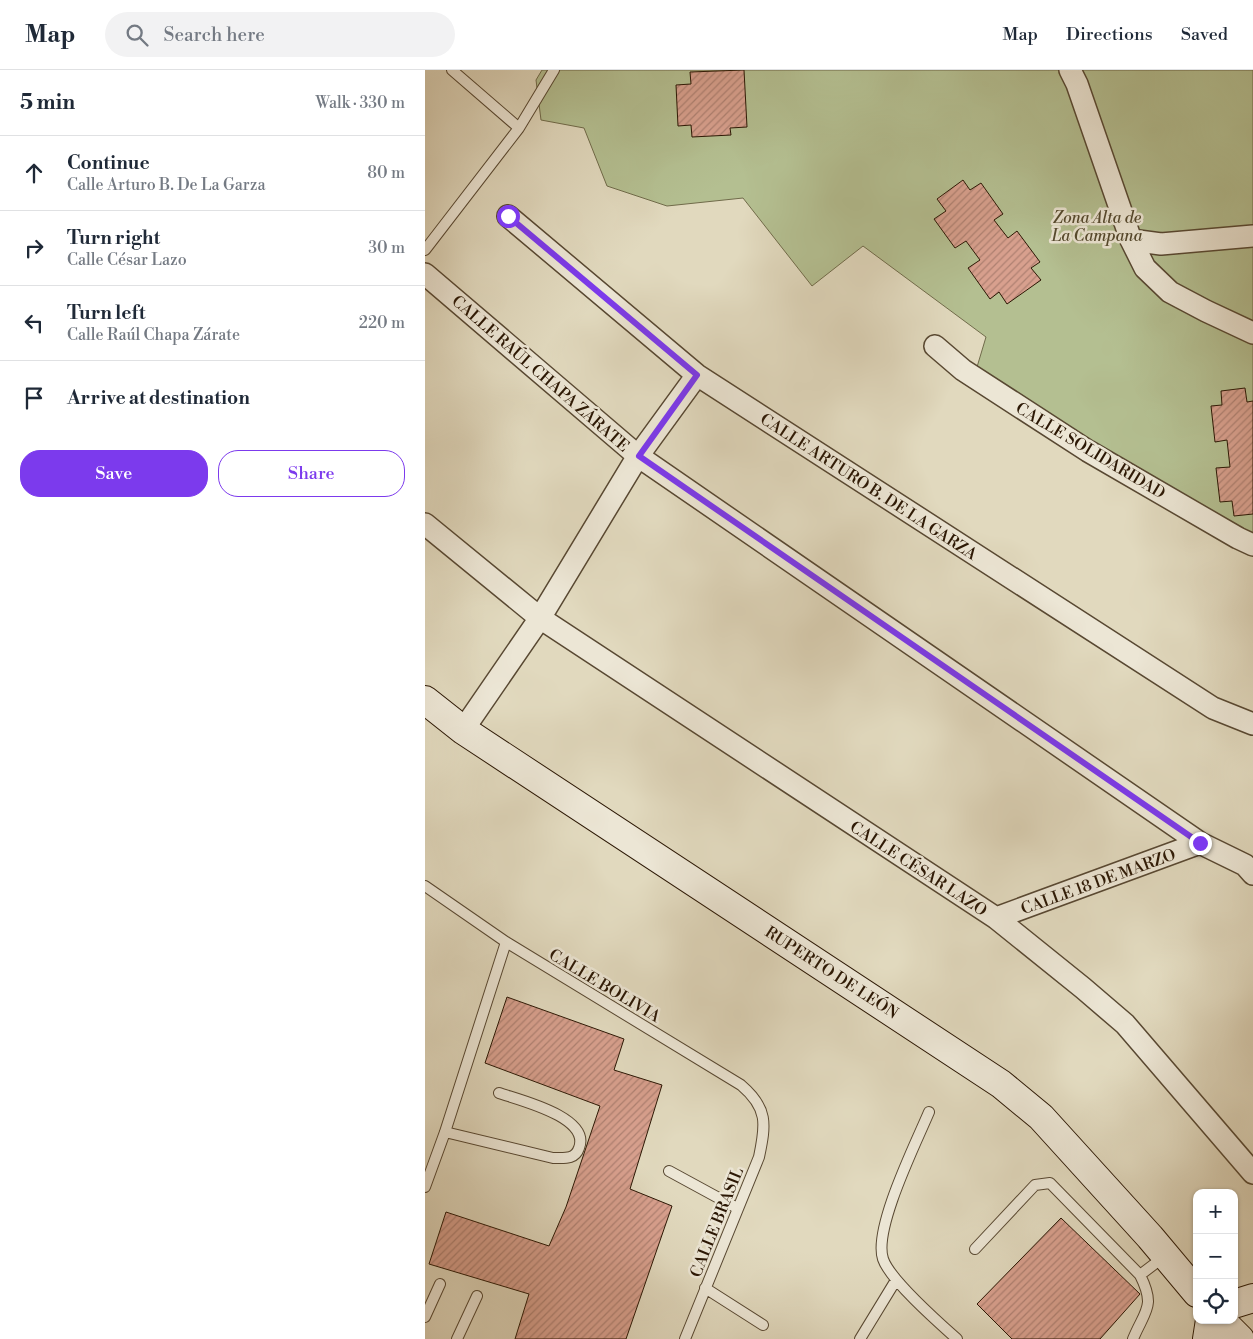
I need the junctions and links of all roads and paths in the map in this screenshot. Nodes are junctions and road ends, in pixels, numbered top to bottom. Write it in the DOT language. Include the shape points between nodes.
graph roads {
  1 [pos="452,70"];
  2 [pos="555,70"];
  3 [pos="1070,70"];
  4 [pos="519,128"];
  5 [pos="508,216"];
  6 [pos="1253,236"];
  7 [pos="1131,240"];
  8 [pos="425,250"];
  9 [pos="425,274"];
  10 [pos="1253,333"];
  11 [pos="935,346"];
  12 [pos="697,375"];
  13 [pos="639,456"];
  14 [pos="425,524"];
  15 [pos="1253,544"];
  16 [pos="540,618"];
  17 [pos="425,700"];
  18 [pos="1253,724"];
  19 [pos="463,730"];
  20 [pos="1200,843"];
  21 [pos="1250,868"];
  22 [pos="425,886"];
  23 [pos="996,918"];
  24 [pos="506,942"];
  25 [pos="499,1092"];
  26 [pos="929,1112"];
  27 [pos="762,1114"];
  28 [pos="445,1132"];
  29 [pos="669,1170"];
  30 [pos="1253,1172"];
  31 [pos="425,1187"];
  32 [pos="737,1208"];
  33 [pos="975,1248"];
  34 [pos="1165,1256"];
  35 [pos="1141,1275"];
  36 [pos="896,1280"];
  37 [pos="440,1284"];
  38 [pos="705,1288"];
  39 [pos="1193,1288"];
  40 [pos="477,1296"];
  41 [pos="1253,1298"];
  42 [pos="1238,1303"];
  43 [pos="425,1317"];
  44 [pos="1209,1324"];
  45 [pos="1225,1324"];
  46 [pos="763,1326"];
  47 [pos="457,1339"];
  48 [pos="685,1339"];
  49 [pos="860,1339"];
  50 [pos="957,1339"];
  51 [pos="1133,1339"];
  52 [pos="1207,1339"];
  53 [pos="1240,1339"];
  1 -- 4 [label="lane"];
  2 -- 4 [label="lane"];
  3 -- 7 [label="street"];
  4 -- 8 [label="lane"];
  5 -- 12 [label="street, CALLE ARTURO B. DE LA GARZA"];
  6 -- 7 [label="street" via="1161,244"];
  7 -- 10 [label="street" via="1145,268 1170,292"];
  9 -- 13 [label="street, CALLE RAÚL CHAPA ZÁRATE"];
  11 -- 15 [label="street, CALLE SOLIDARIDAD" via="963,370 1088,451"];
  12 -- 13 [label="street"];
  12 -- 18 [label="street, CALLE ARTURO B. DE LA GARZA" via="1213,708"];
  13 -- 16 [label="street"];
  13 -- 20 [label="street, CALLE RAÚL CHAPA ZÁRATE"];
  14 -- 16 [label="street, CALLE CÉSAR LAZO"];
  16 -- 19 [label="street"];
  16 -- 23 [label="street, CALLE CÉSAR LAZO"];
  17 -- 19 [label="street, RUPERTO DE LEÓN"];
  19 -- 34 [label="street, RUPERTO DE LEÓN" via="1001,1084 1041,1117"];
  20 -- 21 [label="street, CALLE RAÚL CHAPA ZÁRATE"];
  20 -- 23 [label="street, CALLE 18 DE MARZO"];
  22 -- 24 [label="lane, CALLE BOLIVIA"];
  23 -- 30 [label="street, CALLE CÉSAR LAZO" via="1125,1024"];
  24 -- 27 [label="lane, CALLE BOLIVIA" via="741,1085 754,1096"];
  24 -- 28 [label="lane"];
  25 -- 28 [label="lane" via="568,1120 581,1139 576,1155 553,1158"];
  26 -- 36 [label="lane" via="888,1210 881,1238 883,1259"];
  27 -- 32 [label="lane, CALLE BRASIL" via="764,1134 759,1157"];
  28 -- 31 [label="lane"];
  29 -- 32 [label="lane"];
  32 -- 38 [label="lane, CALLE BRASIL"];
  33 -- 35 [label="lane" via="1035,1185 1050,1182"];
  34 -- 35 [label="lane"];
  34 -- 39 [label="street, RUPERTO DE LEÓN"];
  35 -- 51 [label="lane" via="1148,1291 1148,1308"];
  36 -- 49 [label="lane"];
  36 -- 50 [label="lane"];
  37 -- 43 [label="lane"];
  38 -- 46 [label="lane"];
  38 -- 48 [label="lane, CALLE BRASIL"];
  40 -- 47 [label="lane"];
  41 -- 42 [label="street"];
  44 -- 52 [label="street"];
  45 -- 53 [label="street"];
}
